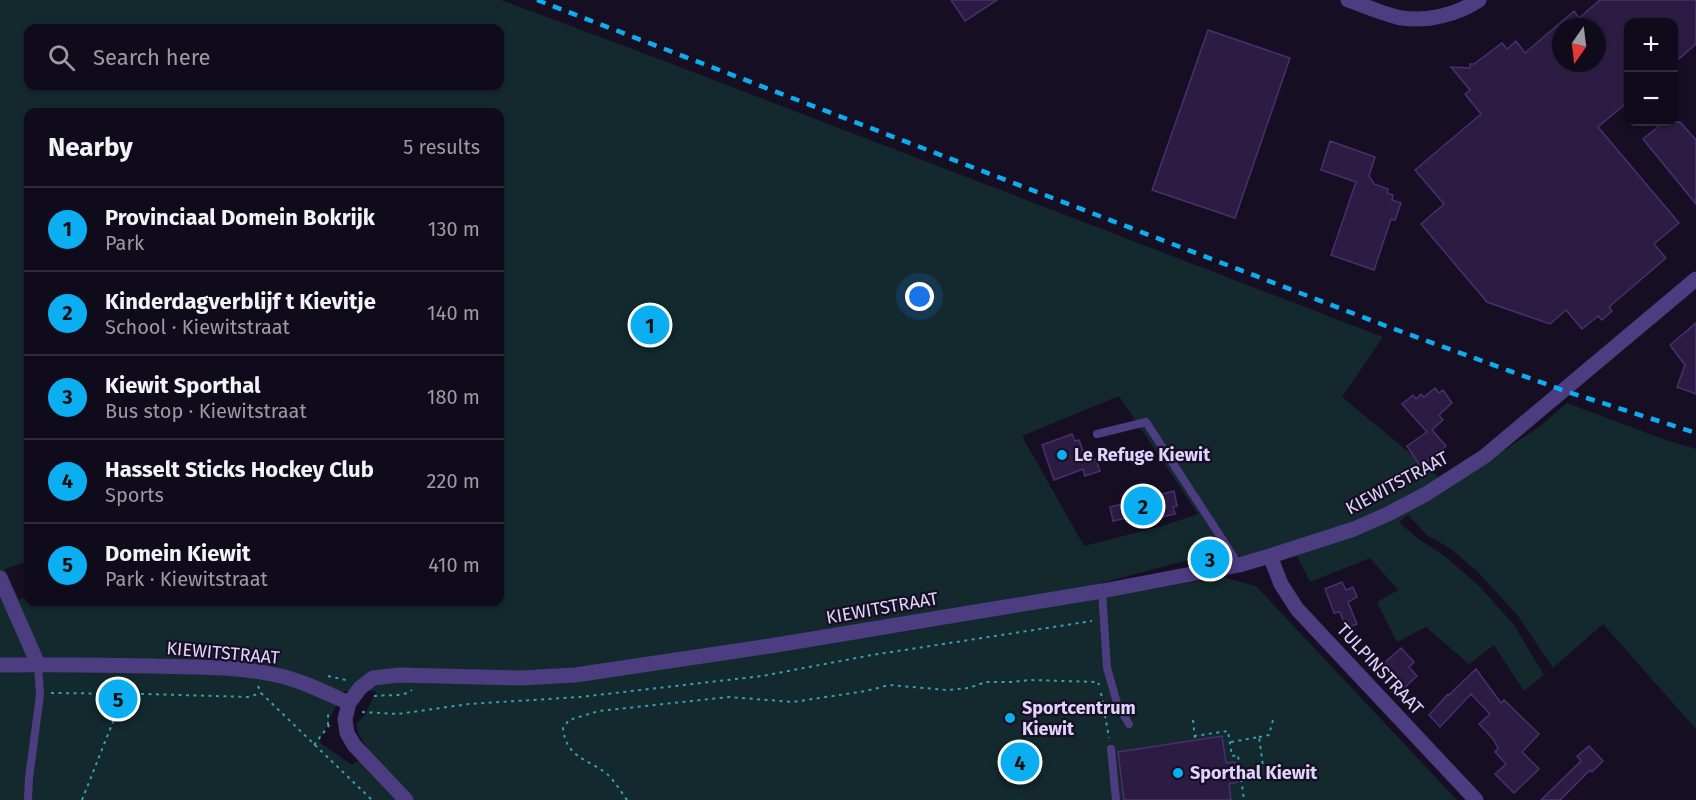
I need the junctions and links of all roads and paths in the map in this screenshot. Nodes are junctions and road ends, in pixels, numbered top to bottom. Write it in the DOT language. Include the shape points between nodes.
graph roads {
  1 [pos="1348,0"];
  2 [pos="1479,0"];
  3 [pos="1696,279"];
  4 [pos="1097,434"];
  5 [pos="1270,556"];
  6 [pos="1239,565"];
  7 [pos="0,578"];
  8 [pos="1102,591"];
  9 [pos="1104,619"];
  10 [pos="38,664"];
  11 [pos="0,665"];
  12 [pos="250,671"];
  13 [pos="414,675"];
  14 [pos="261,693"];
  15 [pos="124,694"];
  16 [pos="40,695"];
  17 [pos="370,699"];
  18 [pos="330,703"];
  19 [pos="365,706"];
  20 [pos="356,708"];
  21 [pos="360,716"];
  22 [pos="338,719"];
  23 [pos="1193,720"];
  24 [pos="1273,720"];
  25 [pos="1129,724"];
  26 [pos="328,725"];
  27 [pos="1259,737"];
  28 [pos="1230,742"];
  29 [pos="314,745"];
  30 [pos="1111,749"];
  31 [pos="1240,771"];
  32 [pos="28,800"];
  33 [pos="82,800"];
  34 [pos="372,800"];
  35 [pos="406,800"];
  36 [pos="627,800"];
  37 [pos="1116,800"];
  38 [pos="1245,800"];
  39 [pos="1476,800"];
  1 -- 2 [label="street" via="1402,18 1439,17"];
  3 -- 5 [label="street, KIEWITSTRAAT" via="1485,456 1388,514"];
  4 -- 6 [label="lane" via="1146,422"];
  5 -- 6 [label="street, KIEWITSTRAAT"];
  5 -- 39 [label="street, TULPINSTRAAT" via="1297,609"];
  6 -- 8 [label="street, KIEWITSTRAAT"];
  7 -- 10 [label="street"];
  8 -- 9 [label="lane"];
  8 -- 13 [label="street, KIEWITSTRAAT" via="575,675"];
  9 -- 20 [label="path" via="762,676 398,714"];
  9 -- 25 [label="lane" via="1107,668 1117,703"];
  10 -- 11 [label="street, KIEWITSTRAAT"];
  10 -- 12 [label="street, KIEWITSTRAAT"];
  10 -- 16 [label="lane"];
  12 -- 14 [label="path"];
  12 -- 20 [label="street, KIEWITSTRAAT" via="297,681"];
  13 -- 17 [label="path" via="410,693"];
  13 -- 20 [label="street, KIEWITSTRAAT" via="373,678 360,688"];
  14 -- 15 [label="path" via="248,698"];
  14 -- 29 [label="path"];
  15 -- 16 [label="path"];
  15 -- 33 [label="path"];
  16 -- 32 [label="lane"];
  18 -- 26 [label="path"];
  19 -- 20 [label="path"];
  20 -- 21 [label="path"];
  20 -- 35 [label="street" via="345,719 347,733"];
  22 -- 26 [label="path"];
  23 -- 28 [label="path" via="1195,738 1228,731"];
  24 -- 27 [label="path" via="1269,735"];
  26 -- 29 [label="path"];
  27 -- 28 [label="path"];
  27 -- 31 [label="path" via="1263,766"];
  28 -- 31 [label="path" via="1232,756 1238,755"];
  29 -- 34 [label="path"];
  30 -- 36 [label="path" via="1098,682 986,682 947,690 889,685 793,702 729,697 599,711 569,720 563,729 570,748 608,774"];
  30 -- 37 [label="lane"];
  31 -- 38 [label="path"];
}
